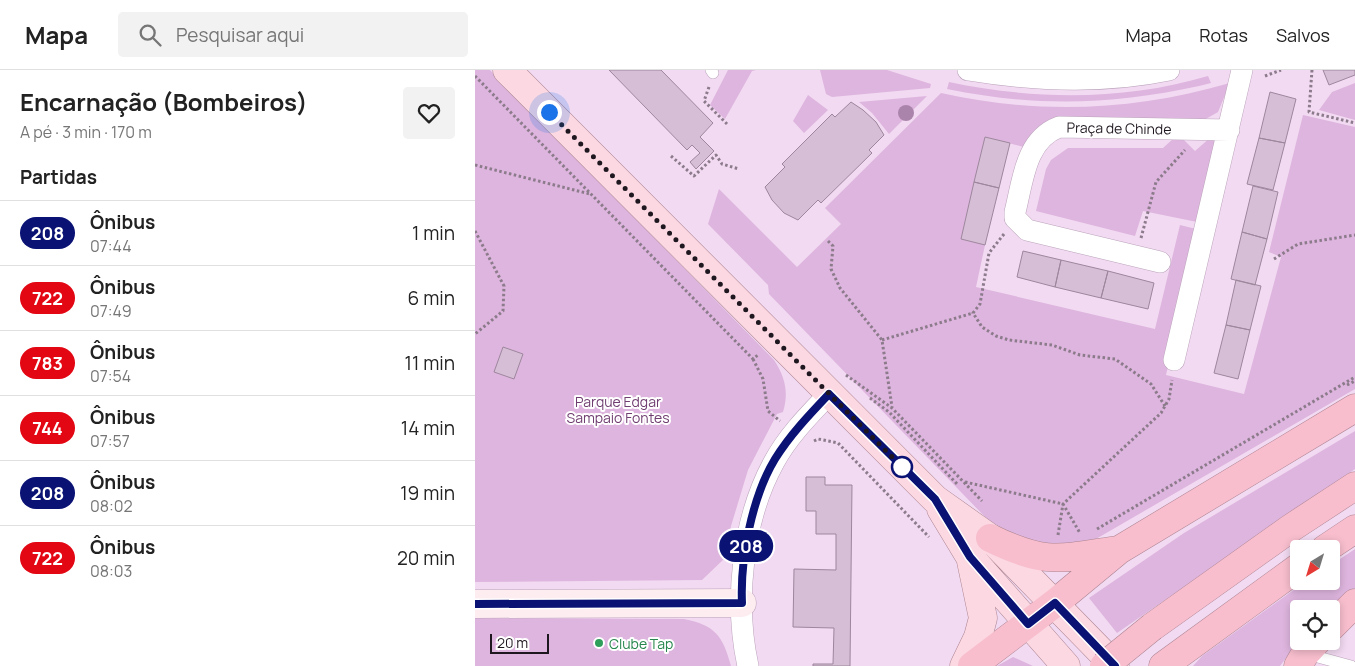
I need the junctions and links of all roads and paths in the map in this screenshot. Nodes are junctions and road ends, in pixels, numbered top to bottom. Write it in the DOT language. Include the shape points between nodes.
graph roads {
  1 [pos="507,70"];
  2 [pos="968,70"];
  3 [pos="1169,70"];
  4 [pos="1242,70"];
  5 [pos="1281,70"];
  6 [pos="1311,70"];
  7 [pos="712,71"];
  8 [pos="475,76"];
  9 [pos="1265,76"];
  10 [pos="1355,123"];
  11 [pos="727,124"];
  12 [pos="1205,130"];
  13 [pos="1229,130"];
  14 [pos="671,156"];
  15 [pos="475,165"];
  16 [pos="739,169"];
  17 [pos="591,194"];
  18 [pos="1017,223"];
  19 [pos="475,231"];
  20 [pos="1355,235"];
  21 [pos="476,236"];
  22 [pos="828,241"];
  23 [pos="1136,257"];
  24 [pos="1274,259"];
  25 [pos="1160,262"];
  26 [pos="973,313"];
  27 [pos="475,334"];
  28 [pos="773,340"];
  29 [pos="882,340"];
  30 [pos="753,359"];
  31 [pos="1173,368"];
  32 [pos="1355,377"];
  33 [pos="835,382"];
  34 [pos="1166,406"];
  35 [pos="892,408"];
  36 [pos="1355,408"];
  37 [pos="802,437"];
  38 [pos="963,482"];
  39 [pos="1355,486"];
  40 [pos="935,499"];
  41 [pos="983,502"];
  42 [pos="1063,504"];
  43 [pos="1355,529"];
  44 [pos="1090,532"];
  45 [pos="990,538"];
  46 [pos="1074,538"];
  47 [pos="1064,540"];
  48 [pos="1338,540"];
  49 [pos="933,542"];
  50 [pos="1119,550"];
  51 [pos="970,557"];
  52 [pos="1290,573"];
  53 [pos="742,603"];
  54 [pos="1055,603"];
  55 [pos="1355,603"];
  56 [pos="475,604"];
  57 [pos="1340,618"];
  58 [pos="1028,624"];
  59 [pos="1307,654"];
  60 [pos="1170,660"];
  61 [pos="748,666"];
  62 [pos="964,666"];
  63 [pos="972,666"];
  64 [pos="1066,666"];
  65 [pos="1105,666"];
  66 [pos="1115,666"];
  67 [pos="1346,666"];
  1 -- 28 [label="main road"];
  2 -- 3 [label="street" via="1003,76 1078,80"];
  4 -- 13 [label="street"];
  5 -- 9 [label="path"];
  6 -- 10 [label="path" via="1309,112"];
  7 -- 11 [label="path" via="705,101"];
  8 -- 17 [label="path"];
  12 -- 13 [label="street, Praça de Chinde"];
  12 -- 18 [label="street, Praça de Chinde" via="1071,126 1052,130 1031,152 1015,212"];
  12 -- 23 [label="path" via="1156,182"];
  13 -- 31 [label="street"];
  14 -- 16 [label="path" via="694,176 716,156 722,164"];
  15 -- 17 [label="path"];
  17 -- 30 [label="path"];
  18 -- 23 [label="street" via="1027,230"];
  18 -- 26 [label="path" via="1003,234 989,253 980,304"];
  19 -- 21 [label="path"];
  20 -- 24 [label="path" via="1298,244"];
  21 -- 27 [label="path" via="504,286 503,311"];
  22 -- 29 [label="path" via="833,246 831,269 840,288"];
  23 -- 25 [label="street"];
  26 -- 29 [label="path"];
  26 -- 34 [label="path" via="982,328 996,336 1052,345 1074,354 1115,359 1151,384"];
  28 -- 30 [label="path"];
  28 -- 33 [label="main road"];
  29 -- 35 [label="path"];
  30 -- 37 [label="path" via="763,378 768,411"];
  31 -- 34 [label="path"];
  32 -- 44 [label="path"];
  33 -- 35 [label="path"];
  33 -- 37 [label="street"];
  33 -- 40 [label="main road"];
  34 -- 42 [label="path"];
  35 -- 38 [label="path" via="889,412 954,481"];
  36 -- 50 [label="highway"];
  37 -- 49 [label="path" via="838,443"];
  37 -- 53 [label="street" via="774,461 760,492 745,549"];
  38 -- 41 [label="path"];
  38 -- 42 [label="path"];
  39 -- 65 [label="highway, bridge" via="1152,627"];
  40 -- 45 [label="main road"];
  40 -- 51 [label="main road"];
  42 -- 46 [label="path" via="1082,537"];
  42 -- 47 [label="path" via="1057,540"];
  43 -- 48 [label="highway"];
  45 -- 50 [label="highway" via="1037,557 1059,560"];
  45 -- 54 [label="main road"];
  50 -- 54 [label="highway"];
  51 -- 58 [label="main road"];
  51 -- 62 [label="main road" via="983,618"];
  52 -- 60 [label="highway"];
  53 -- 56 [label="street"];
  53 -- 61 [label="street"];
  54 -- 58 [label="highway"];
  54 -- 66 [label="main road"];
  55 -- 57 [label="highway"];
  58 -- 63 [label="highway"];
  58 -- 64 [label="main road"];
  59 -- 67 [label="lane"];
}
